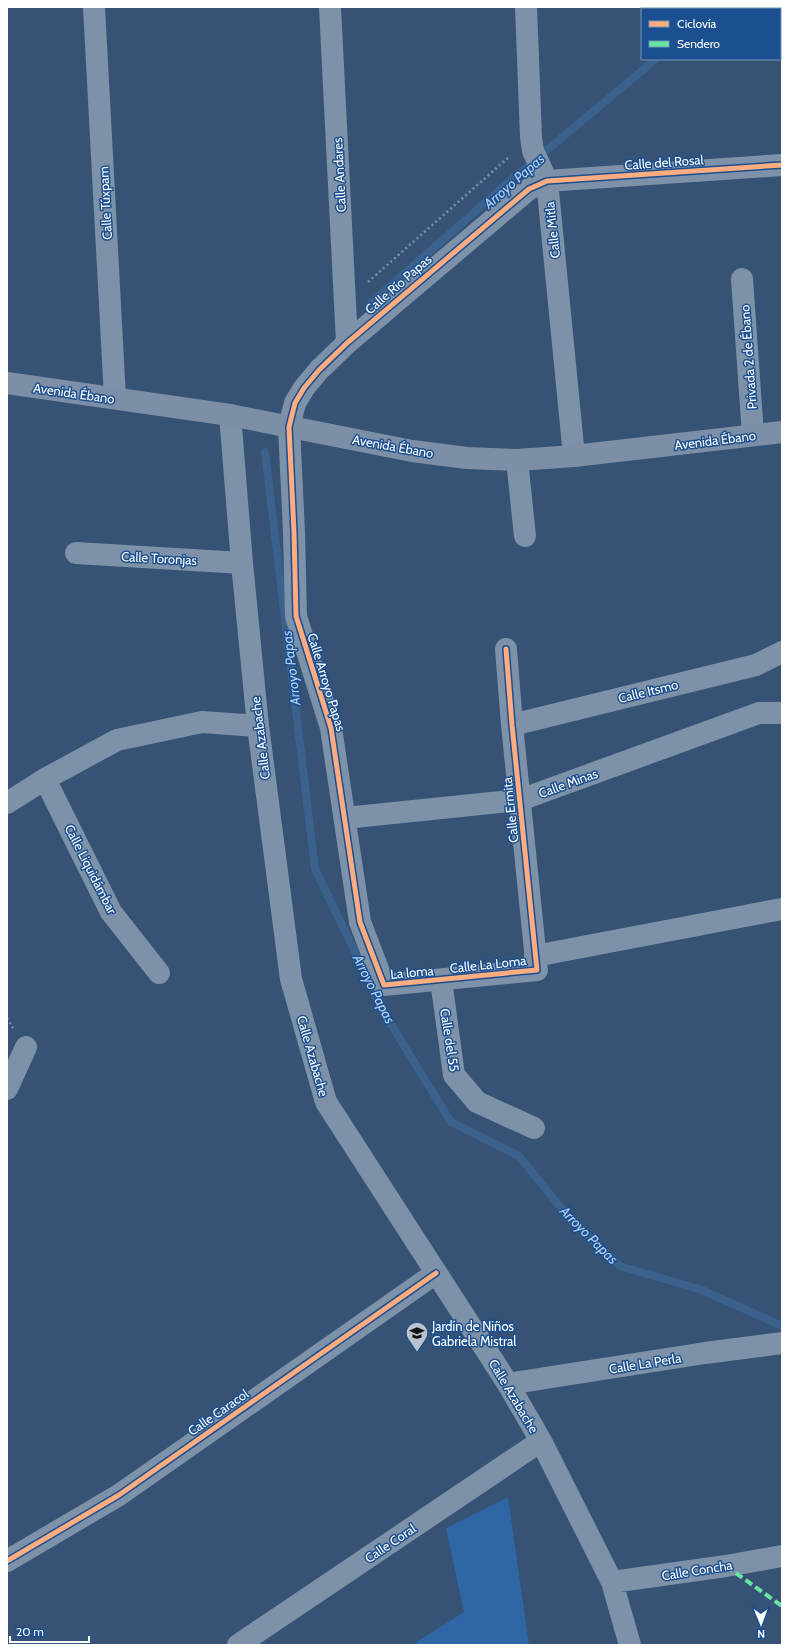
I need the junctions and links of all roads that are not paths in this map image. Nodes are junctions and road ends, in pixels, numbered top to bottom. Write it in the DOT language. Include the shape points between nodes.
graph roads {
  1 [pos="94,7"];
  2 [pos="330,7"];
  3 [pos="526,7"];
  4 [pos="538,159"];
  5 [pos="782,165"];
  6 [pos="742,279"];
  7 [pos="348,343"];
  8 [pos="7,383"];
  9 [pos="115,398"];
  10 [pos="230,415"];
  11 [pos="289,427"];
  12 [pos="782,432"];
  13 [pos="753,435"];
  14 [pos="574,456"];
  15 [pos="517,460"];
  16 [pos="525,536"];
  17 [pos="76,553"];
  18 [pos="242,563"];
  19 [pos="506,649"];
  20 [pos="782,652"];
  21 [pos="782,713"];
  22 [pos="512,725"];
  23 [pos="258,726"];
  24 [pos="45,780"];
  25 [pos="520,800"];
  26 [pos="7,803"];
  27 [pos="345,818"];
  28 [pos="782,909"];
  29 [pos="536,963"];
  30 [pos="159,973"];
  31 [pos="441,980"];
  32 [pos="384,985"];
  33 [pos="26,1047"];
  34 [pos="7,1089"];
  35 [pos="534,1128"];
  36 [pos="436,1273"];
  37 [pos="782,1343"];
  38 [pos="508,1384"];
  39 [pos="541,1441"];
  40 [pos="782,1556"];
  41 [pos="7,1561"];
  42 [pos="612,1582"];
  43 [pos="238,1645"];
  44 [pos="630,1645"];
  1 -- 9 [label="street, Calle Túxpam"];
  2 -- 7 [label="street, Calle Andares"];
  3 -- 4 [label="street, Calle Mitla"];
  4 -- 5 [label="street, Calle del Rosal"];
  4 -- 7 [label="street, Calle Río Papas" via="529,189"];
  4 -- 14 [label="street, Calle Mitla"];
  6 -- 13 [label="street, Privada 2 de Ébano"];
  7 -- 11 [label="street, Calle Río Papas" via="304,388 295,403"];
  8 -- 9 [label="main road, Avenida Ébano"];
  9 -- 10 [label="main road, Avenida Ébano"];
  10 -- 11 [label="main road, Avenida Ébano"];
  10 -- 18 [label="street, Calle Azabache"];
  11 -- 15 [label="main road, Avenida Ébano" via="412,451 467,458"];
  11 -- 27 [label="street, Calle Arroyo Papas" via="296,616 331,728"];
  12 -- 13 [label="main road, Avenida Ébano"];
  13 -- 14 [label="main road, Avenida Ébano"];
  14 -- 15 [label="main road, Avenida Ébano"];
  15 -- 16 [label="street"];
  17 -- 18 [label="street, Calle Toronjas"];
  18 -- 23 [label="street, Calle Azabache"];
  19 -- 22 [label="street, Calle Ermita"];
  20 -- 22 [label="street, Calle Itsmo" via="756,665"];
  21 -- 25 [label="street, Calle Minas" via="759,713"];
  22 -- 25 [label="street, Calle Ermita"];
  23 -- 24 [label="street" via="202,722 117,740"];
  23 -- 36 [label="street, Calle Azabache" via="291,979 326,1102"];
  24 -- 26 [label="street"];
  24 -- 30 [label="street, Calle Liquidámbar" via="111,912"];
  25 -- 27 [label="street, Calle Minas"];
  25 -- 29 [label="street, Calle Ermita"];
  27 -- 32 [label="street, Calle Arroyo Papas" via="360,922"];
  28 -- 29 [label="street, Calle La Loma"];
  29 -- 31 [label="street, Calle La Loma"];
  31 -- 32 [label="street, La loma"];
  31 -- 35 [label="street, Calle del 55" via="454,1075 477,1102"];
  33 -- 34 [label="street"];
  36 -- 38 [label="street, Calle Azabache"];
  36 -- 41 [label="street, Calle Caracol" via="119,1495"];
  37 -- 38 [label="street, Calle La Perla"];
  38 -- 39 [label="street, Calle Azabache"];
  39 -- 42 [label="street, Calle Azabache"];
  39 -- 43 [label="street, Calle Coral"];
  40 -- 42 [label="street, Calle Concha"];
  42 -- 44 [label="street, Calle Azabache"];
}
